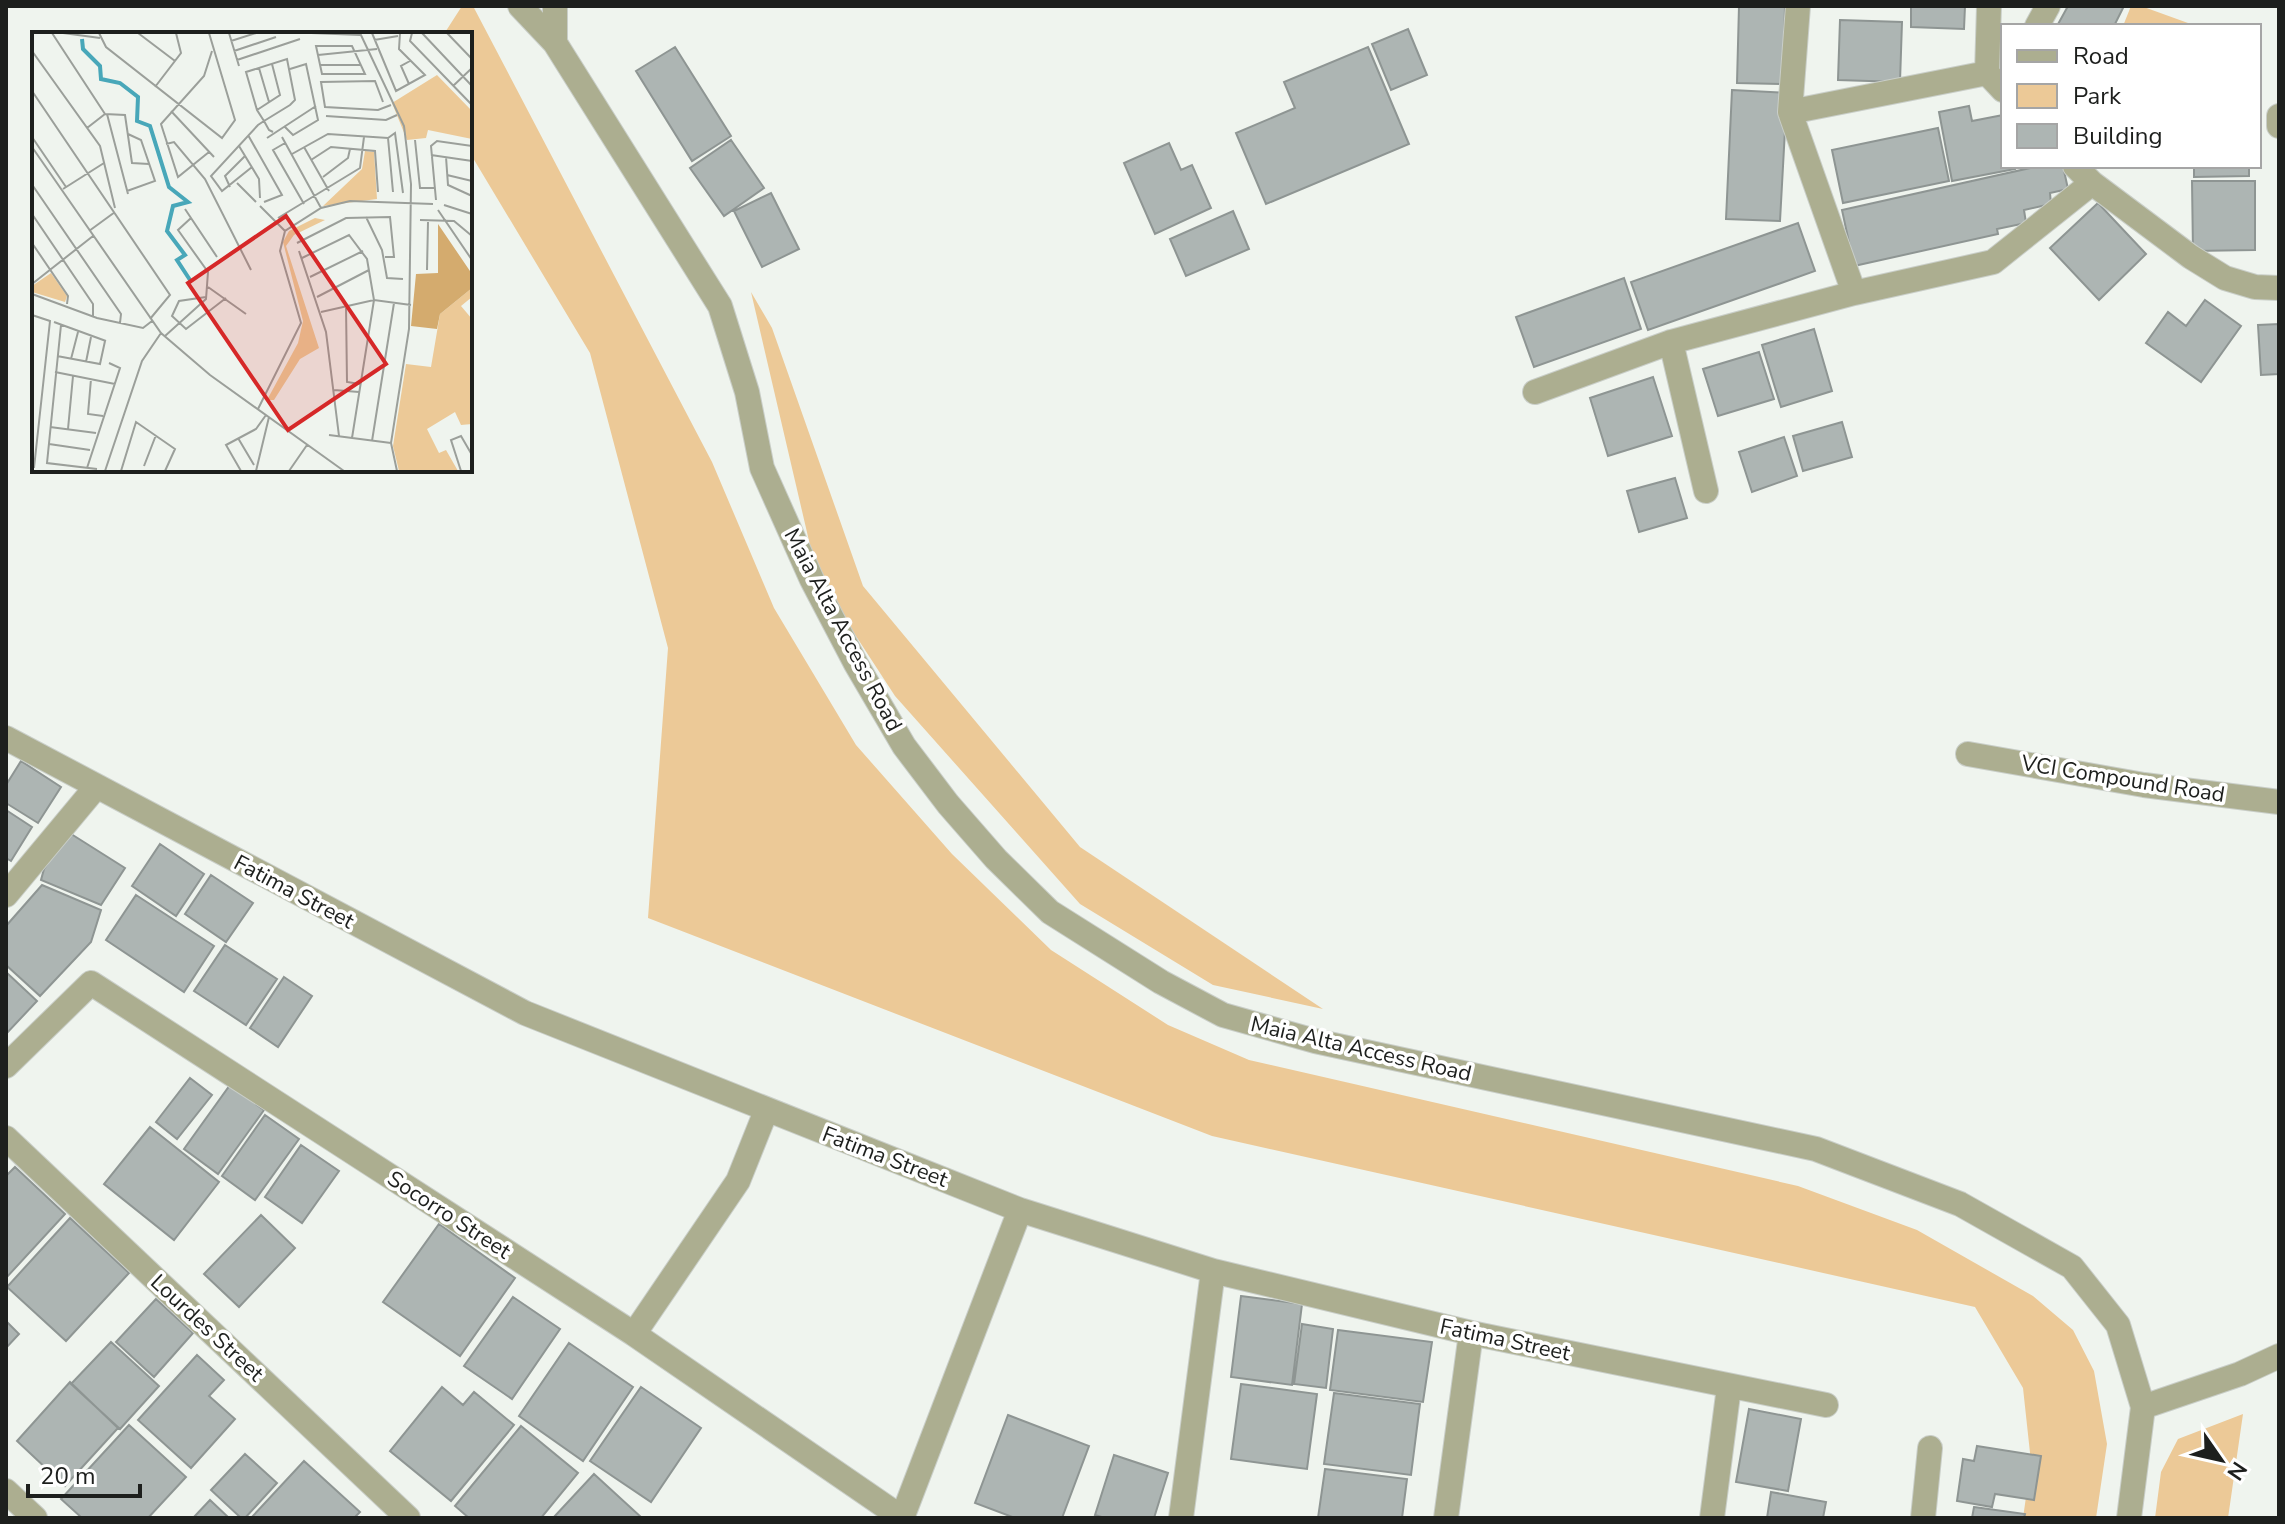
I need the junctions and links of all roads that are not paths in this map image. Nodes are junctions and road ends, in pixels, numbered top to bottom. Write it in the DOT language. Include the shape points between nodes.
graph roads {
  1 [pos="520,6"];
  2 [pos="555,6"];
  3 [pos="1798,6"];
  4 [pos="1989,6"];
  5 [pos="2048,6"];
  6 [pos="2038,24"];
  7 [pos="555,43"];
  8 [pos="1995,81"];
  9 [pos="1790,112"];
  10 [pos="2279,116"];
  11 [pos="2279,126"];
  12 [pos="2084,174"];
  13 [pos="2279,288"];
  14 [pos="1854,293"];
  15 [pos="1671,342"];
  16 [pos="1535,392"];
  17 [pos="1706,491"];
  18 [pos="6,738"];
  19 [pos="1968,754"];
  20 [pos="96,787"];
  21 [pos="2279,802"];
  22 [pos="6,895"];
  23 [pos="6,1066"];
  24 [pos="766,1111"];
  25 [pos="6,1138"];
  26 [pos="1020,1210"];
  27 [pos="1213,1271"];
  28 [pos="1471,1333"];
  29 [pos="634,1334"];
  30 [pos="2279,1356"];
  31 [pos="1729,1387"];
  32 [pos="1826,1405"];
  33 [pos="2143,1407"];
  34 [pos="1930,1448"];
  35 [pos="6,1491"];
  36 [pos="35,1518"];
  37 [pos="408,1518"];
  38 [pos="902,1518"];
  39 [pos="1181,1518"];
  40 [pos="1446,1518"];
  41 [pos="1712,1518"];
  42 [pos="1923,1518"];
  43 [pos="2129,1518"];
  1 -- 7 [label="street, Maia Alta Access Road"];
  2 -- 7 [label="street"];
  3 -- 9 [label="street"];
  4 -- 8 [label="street"];
  5 -- 6 [label="street"];
  7 -- 33 [label="street, Maia Alta Access Road" via="720,306 747,392 762,468 856,664 904,746 948,804 1050,912 1223,1015 1315,1041 1816,1149 1960,1204 2072,1267 2118,1325"];
  8 -- 9 [label="street"];
  9 -- 14 [label="street"];
  10 -- 11 [label="street"];
  12 -- 13 [label="street" via="2225,278"];
  12 -- 14 [label="street" via="1993,262"];
  14 -- 15 [label="street"];
  15 -- 16 [label="street"];
  15 -- 17 [label="street"];
  18 -- 20 [label="street, Fatima Street"];
  19 -- 21 [label="street, VCI Compound Road"];
  20 -- 22 [label="street"];
  20 -- 24 [label="street, Fatima Street" via="525,1013"];
  23 -- 29 [label="street, Socorro Street" via="91,983"];
  24 -- 26 [label="street, Fatima Street"];
  24 -- 29 [label="street" via="738,1181"];
  25 -- 37 [label="street, Lourdes Street"];
  26 -- 27 [label="street, Fatima Street"];
  26 -- 38 [label="street"];
  27 -- 28 [label="street, Fatima Street"];
  27 -- 39 [label="street"];
  28 -- 31 [label="street, Fatima Street"];
  28 -- 40 [label="street"];
  29 -- 38 [label="street, Socorro Street"];
  30 -- 33 [label="street"];
  31 -- 32 [label="street, Fatima Street"];
  31 -- 41 [label="street"];
  33 -- 43 [label="street, Maia Alta Access Road"];
  34 -- 42 [label="street"];
  35 -- 36 [label="street"];
}
